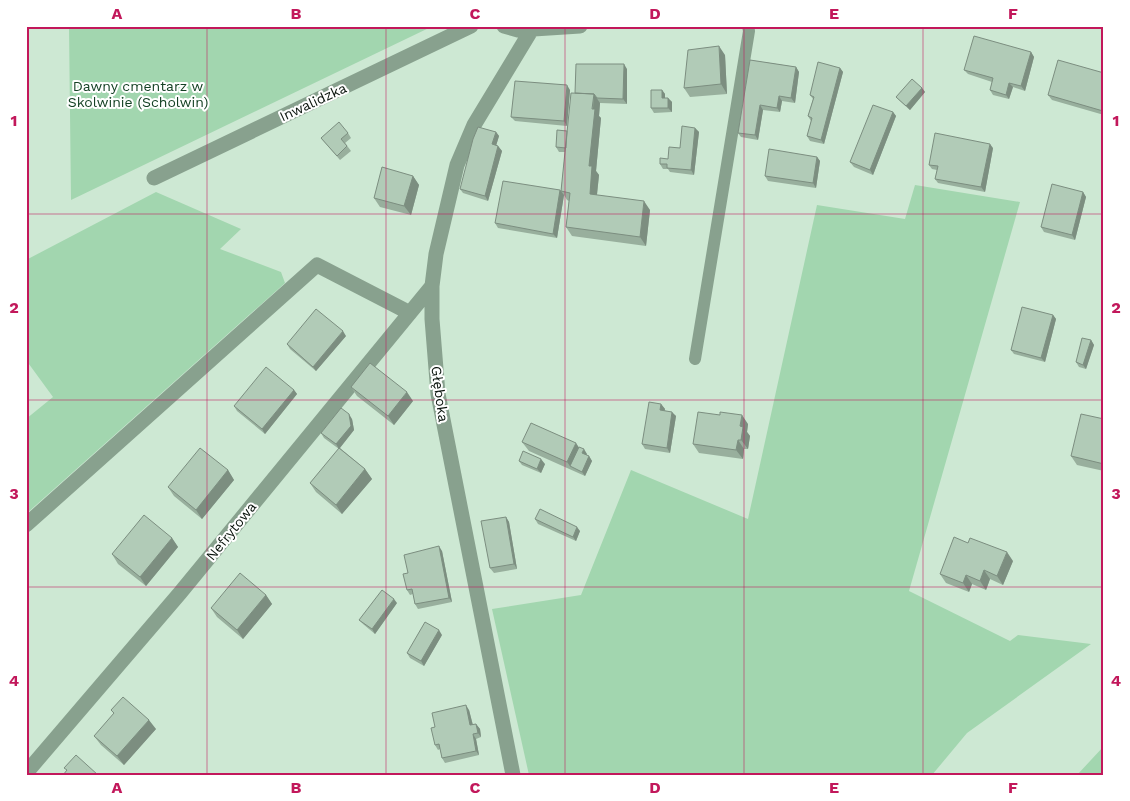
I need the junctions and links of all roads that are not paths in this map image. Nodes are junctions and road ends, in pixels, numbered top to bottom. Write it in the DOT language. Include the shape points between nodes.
graph roads {
  1 [pos="471,26"];
  2 [pos="504,26"];
  3 [pos="580,26"];
  4 [pos="748,26"];
  5 [pos="532,30"];
  6 [pos="154,178"];
  7 [pos="432,286"];
  8 [pos="410,313"];
  9 [pos="695,359"];
  10 [pos="26,524"];
  11 [pos="511,772"];
  12 [pos="26,773"];
  1 -- 6 [label="street, Inwalidzka"];
  2 -- 5 [label="street"];
  3 -- 5 [label="street"];
  4 -- 9 [label="lane"];
  5 -- 7 [label="street, Głęboka" via="474,126 457,165 436,254"];
  7 -- 8 [label="street, Nefrytowa"];
  7 -- 11 [label="street, Głęboka" via="438,394"];
  8 -- 10 [label="street" via="317,265"];
  8 -- 12 [label="street, Nefrytowa" via="180,593"];
}
